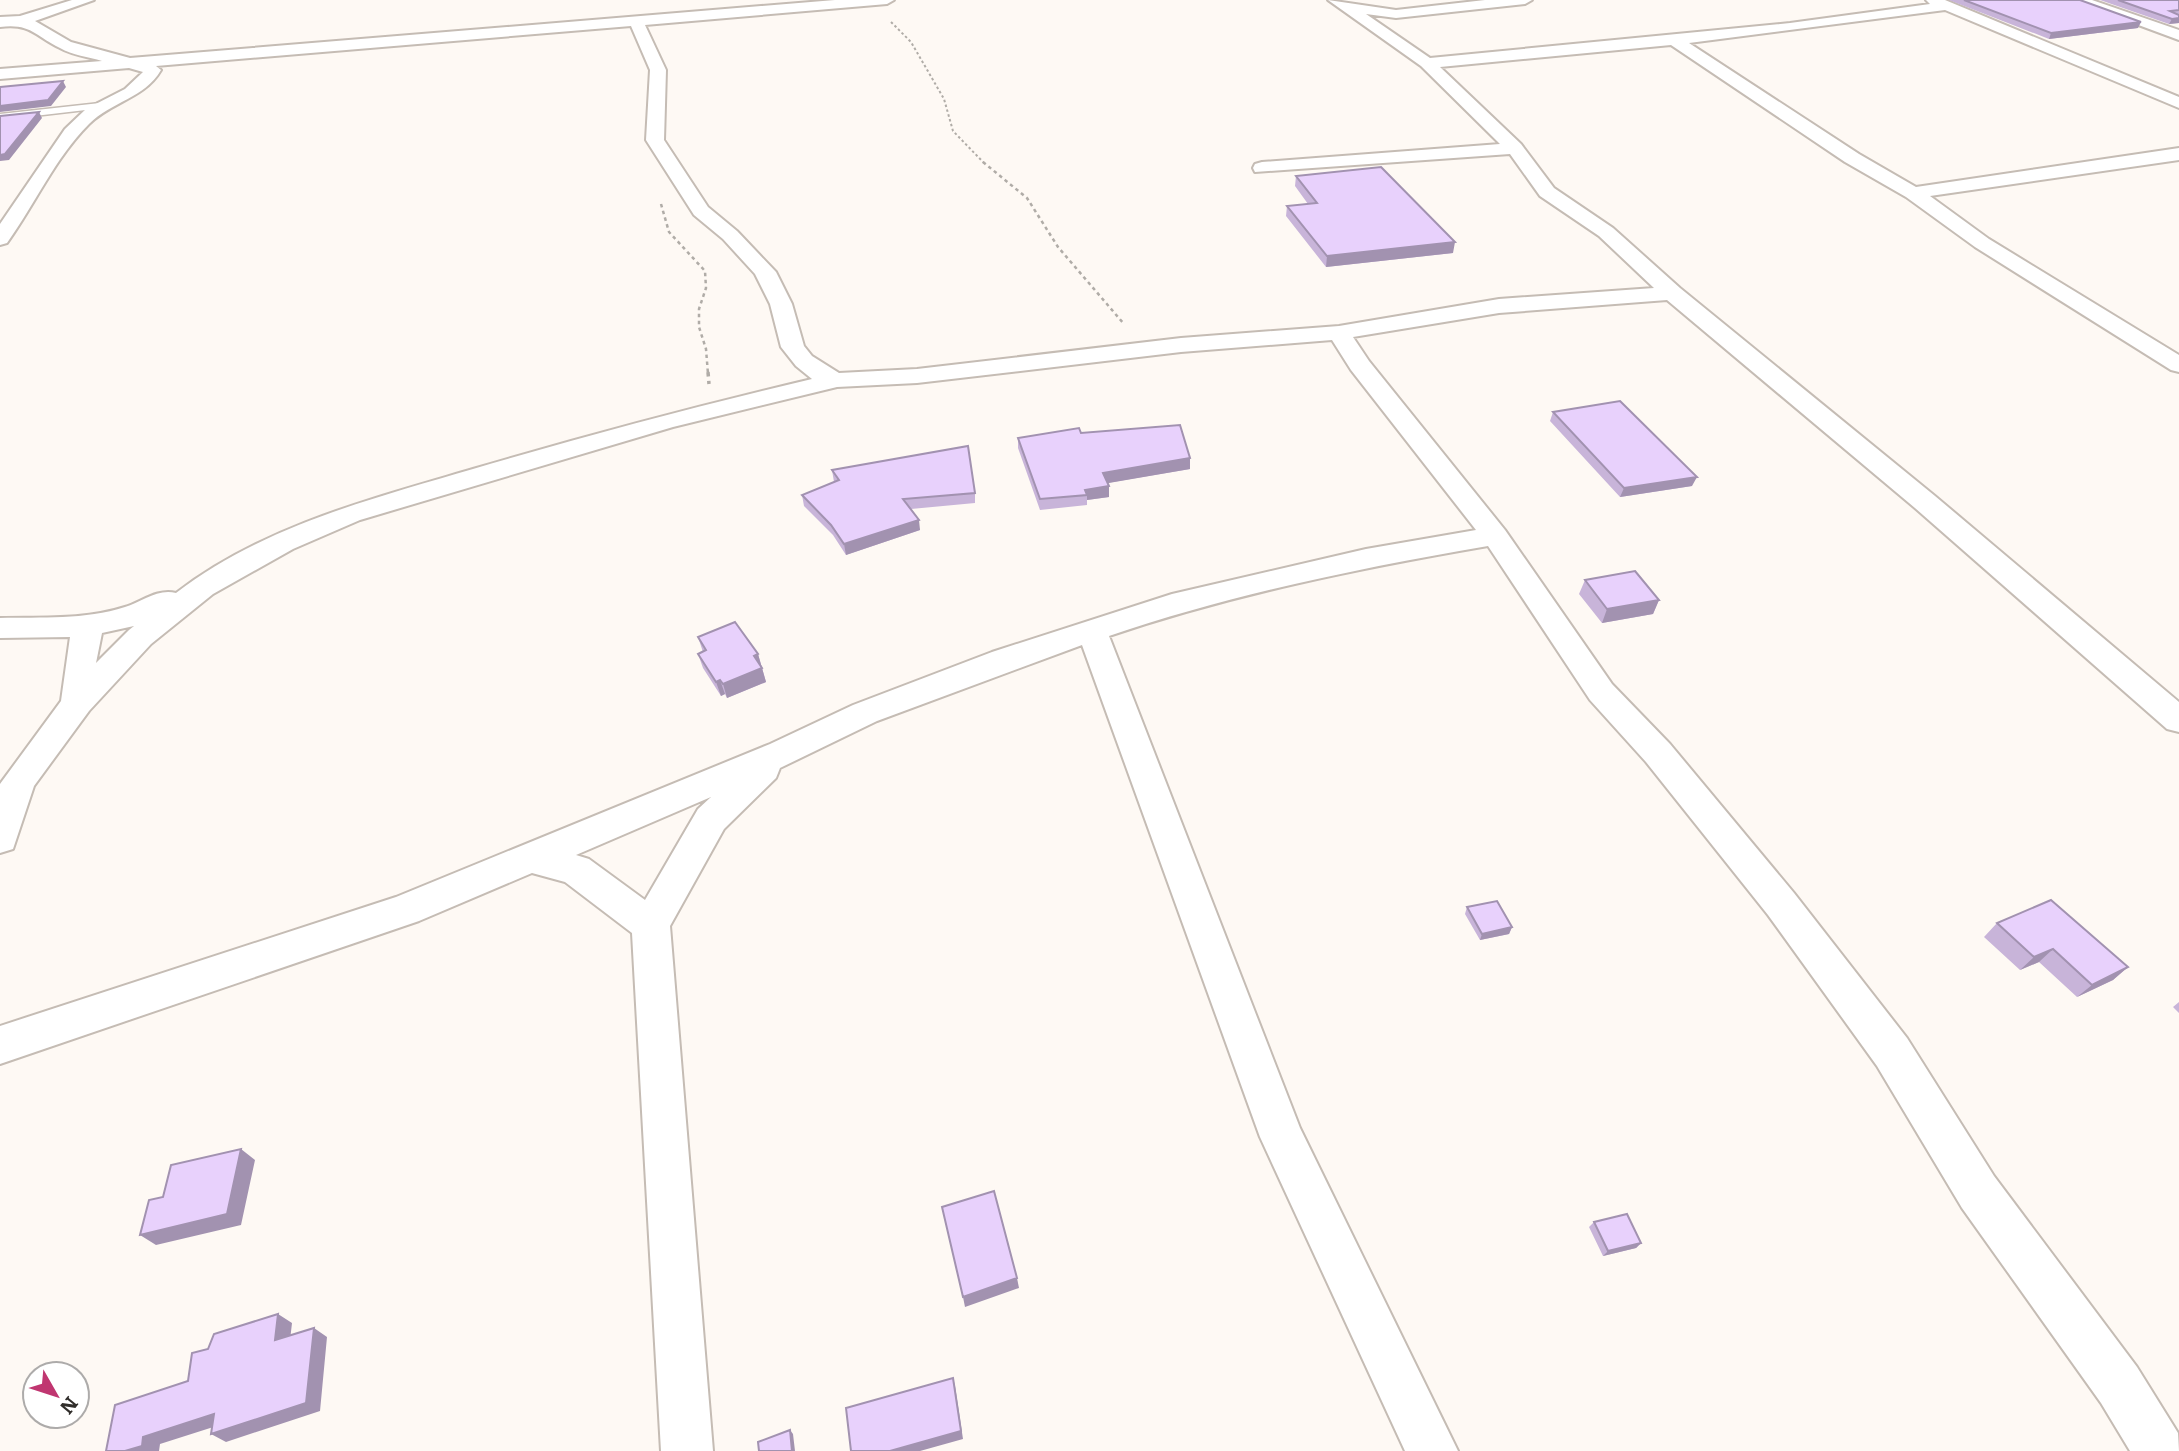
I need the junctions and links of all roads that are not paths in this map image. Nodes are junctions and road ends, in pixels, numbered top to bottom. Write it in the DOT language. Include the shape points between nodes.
graph roads {
  1 [pos="87,0"];
  2 [pos="796,0"];
  3 [pos="887,0"];
  4 [pos="1525,0"];
  5 [pos="2078,0"];
  6 [pos="878,1"];
  7 [pos="1339,3"];
  8 [pos="1939,3"];
  9 [pos="770,10"];
  10 [pos="1396,14"];
  11 [pos="636,20"];
  12 [pos="8,22"];
  13 [pos="1384,33"];
  14 [pos="2179,35"];
  15 [pos="1672,39"];
  16 [pos="1427,63"];
  17 [pos="139,64"];
  18 [pos="0,74"];
  19 [pos="2179,103"];
  20 [pos="100,106"];
  21 [pos="0,117"];
  22 [pos="1515,148"];
  23 [pos="2179,154"];
  24 [pos="1262,167"];
  25 [pos="1913,193"];
  26 [pos="0,239"];
  27 [pos="1672,293"];
  28 [pos="1339,333"];
  29 [pos="804,361"];
  30 [pos="2179,365"];
  31 [pos="837,380"];
  32 [pos="772,394"];
  33 [pos="1495,536"];
  34 [pos="203,587"];
  35 [pos="89,626"];
  36 [pos="0,628"];
  37 [pos="1093,633"];
  38 [pos="77,703"];
  39 [pos="2179,720"];
  40 [pos="782,753"];
  41 [pos="0,839"];
  42 [pos="531,858"];
  43 [pos="651,925"];
  44 [pos="0,1045"];
  45 [pos="2148,1448"];
  46 [pos="687,1451"];
  47 [pos="1432,1451"];
  1 -- 12 [label="street"];
  2 -- 9 [label="street"];
  3 -- 6 [label="street"];
  4 -- 10 [label="street"];
  5 -- 14 [label="street"];
  6 -- 9 [label="street"];
  7 -- 10 [label="street"];
  7 -- 13 [label="street"];
  8 -- 15 [label="street" via="1790,28"];
  8 -- 19 [label="street"];
  9 -- 11 [label="street"];
  10 -- 13 [label="street" via="1386,20"];
  11 -- 17 [label="street"];
  11 -- 29 [label="street" via="658,70 655,140 701,211 765,272 782,304 793,347"];
  12 -- 17 [label="street" via="48,32 65,45 95,51 108,59"];
  13 -- 16 [label="street"];
  15 -- 16 [label="street"];
  15 -- 25 [label="street"];
  16 -- 22 [label="street"];
  17 -- 18 [label="street"];
  17 -- 20 [label="street" via="152,69 149,78 130,93"];
  20 -- 21 [label="lane"];
  20 -- 26 [label="street" via="82,121"];
  22 -- 24 [label="street"];
  22 -- 27 [label="street" via="1547,192 1606,232"];
  23 -- 25 [label="street"];
  25 -- 30 [label="street" via="1982,243"];
  27 -- 28 [label="street" via="1499,306"];
  27 -- 39 [label="street"];
  28 -- 31 [label="street"];
  28 -- 33 [label="street" via="1359,365"];
  29 -- 31 [label="street"];
  29 -- 32 [label="street"];
  31 -- 32 [label="street"];
  32 -- 34 [label="street" via="350,514 283,543"];
  33 -- 37 [label="street" via="1295,573 1172,604"];
  33 -- 45 [label="street" via="1601,692 1658,753 1781,904 1892,1052 1978,1192 2119,1385"];
  34 -- 35 [label="street" via="132,616"];
  34 -- 38 [label="street" via="141,637"];
  35 -- 36 [label="street"];
  35 -- 38 [label="street" via="81,653"];
  37 -- 40 [label="street" via="1003,660 865,713"];
  37 -- 47 [label="street" via="1282,1137"];
  38 -- 41 [label="street" via="18,782"];
  40 -- 42 [label="street"];
  40 -- 43 [label="street" via="711,819"];
  42 -- 43 [label="street" via="576,870"];
  42 -- 44 [label="street" via="406,910"];
  43 -- 46 [label="street"];
}
